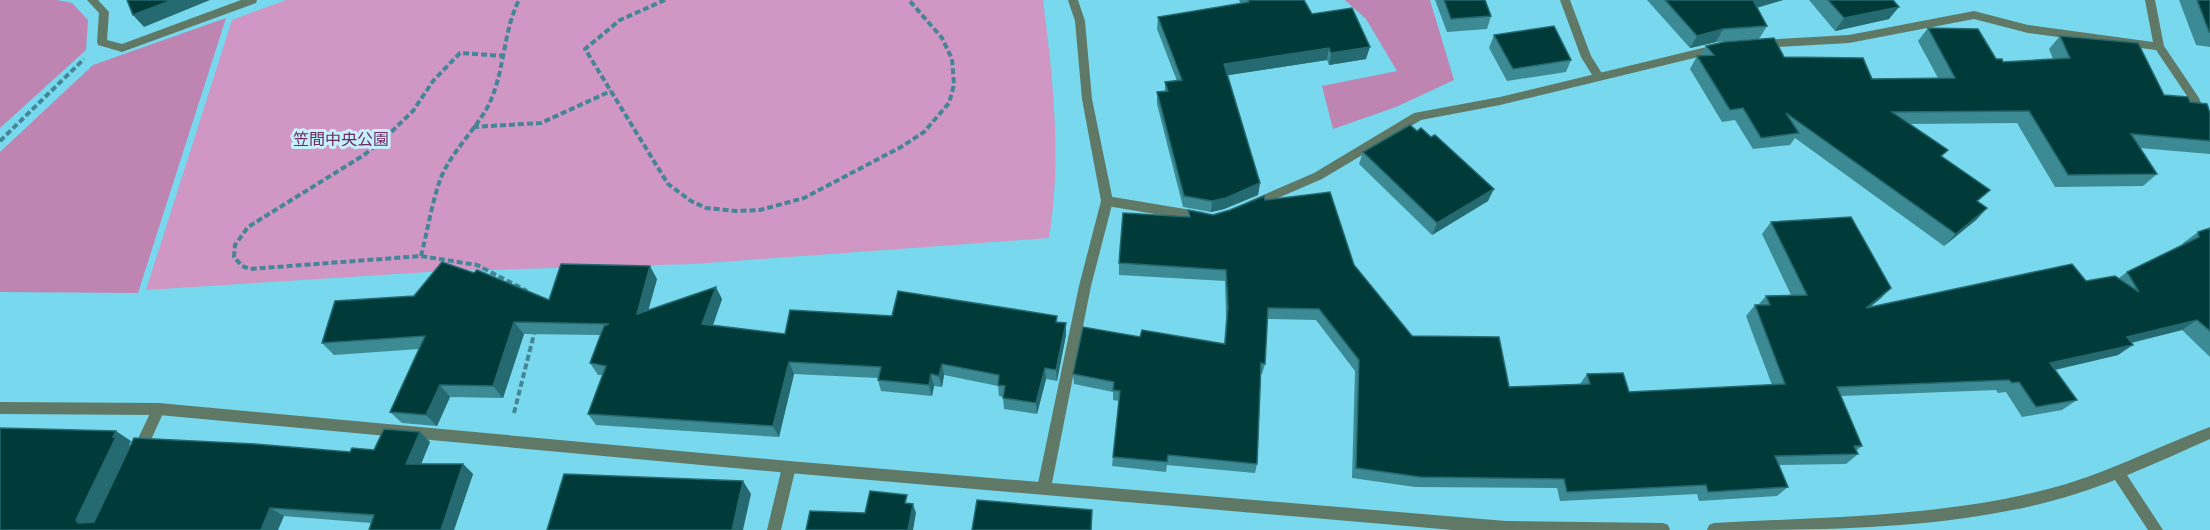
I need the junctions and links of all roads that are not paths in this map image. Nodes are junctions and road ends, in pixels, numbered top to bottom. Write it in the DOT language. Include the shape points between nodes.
graph roads {
  1 [pos="92,0"];
  2 [pos="252,0"];
  3 [pos="1073,0"];
  4 [pos="1565,0"];
  5 [pos="2150,0"];
  6 [pos="1748,45"];
  7 [pos="2158,46"];
  8 [pos="1727,47"];
  9 [pos="1598,75"];
  10 [pos="2210,140"];
  11 [pos="1107,201"];
  12 [pos="1237,211"];
  13 [pos="1219,217"];
  14 [pos="0,408"];
  15 [pos="159,409"];
  16 [pos="2210,433"];
  17 [pos="135,460"];
  18 [pos="789,467"];
  19 [pos="2118,473"];
  20 [pos="1044,488"];
  21 [pos="774,530"];
  22 [pos="1663,530"];
  23 [pos="1714,530"];
  24 [pos="2156,530"];
  1 -- 2 [label="street" via="104,12 102,42 122,48"];
  3 -- 11 [label="street" via="1080,21 1087,99"];
  4 -- 9 [label="street" via="1586,57"];
  5 -- 7 [label="street"];
  6 -- 7 [label="street" via="1850,39 1974,15 2028,29"];
  7 -- 10 [label="street" via="2194,98"];
  8 -- 9 [label="street"];
  9 -- 12 [label="street" via="1500,101 1418,116 1318,176"];
  11 -- 13 [label="street" via="1211,219"];
  11 -- 20 [label="street" via="1085,286"];
  14 -- 15 [label="street"];
  15 -- 17 [label="street"];
  15 -- 18 [label="street"];
  16 -- 19 [label="street"];
  18 -- 20 [label="street"];
  18 -- 21 [label="street"];
  19 -- 23 [label="street" via="2024,502 1924,516"];
  19 -- 24 [label="street"];
  20 -- 22 [label="street" via="1506,528"];
}
